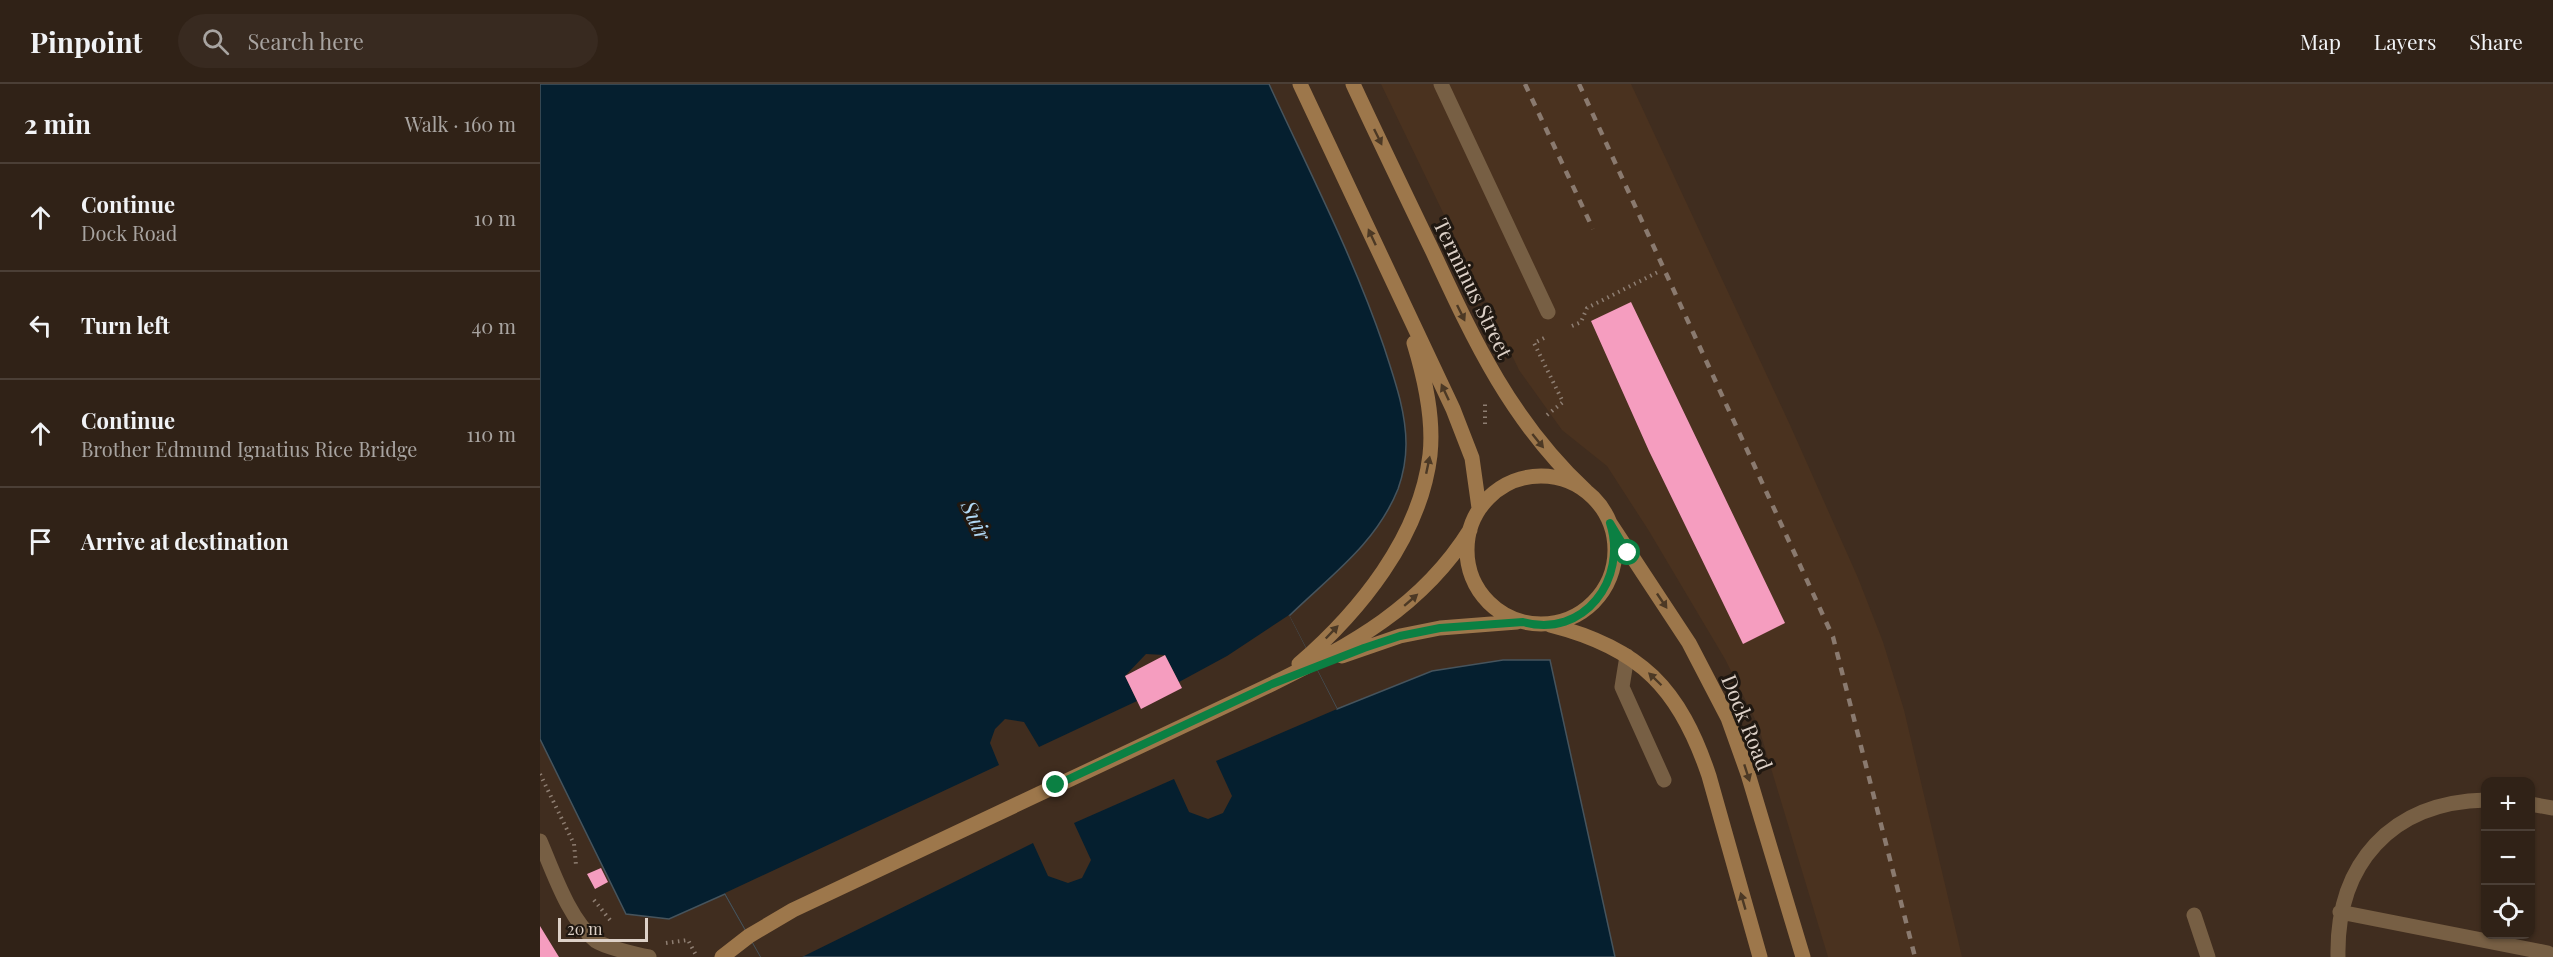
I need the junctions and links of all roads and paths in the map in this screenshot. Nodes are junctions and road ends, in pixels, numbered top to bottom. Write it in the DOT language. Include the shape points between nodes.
graph roads {
  1 [pos="1300,84"];
  2 [pos="1353,84"];
  3 [pos="1441,84"];
  4 [pos="1658,272"];
  5 [pos="1396,290"];
  6 [pos="1548,312"];
  7 [pos="1572,326"];
  8 [pos="1544,338"];
  9 [pos="1490,401"];
  10 [pos="1538,407"];
  11 [pos="1481,427"];
  12 [pos="1586,491"];
  13 [pos="1479,508"];
  14 [pos="1610,523"];
  15 [pos="1470,530"];
  16 [pos="1523,622"];
  17 [pos="1545,624"];
  18 [pos="1627,656"];
  19 [pos="1272,684"];
  20 [pos="540,774"];
  21 [pos="1664,780"];
  22 [pos="2481,801"];
  23 [pos="2535,805"];
  24 [pos="2553,808"];
  25 [pos="540,841"];
  26 [pos="576,868"];
  27 [pos="591,895"];
  28 [pos="2340,912"];
  29 [pos="2194,915"];
  30 [pos="610,920"];
  31 [pos="599,949"];
  32 [pos="2548,953"];
  33 [pos="724,955"];
  34 [pos="649,957"];
  35 [pos="711,957"];
  36 [pos="1760,957"];
  37 [pos="1803,957"];
  38 [pos="2208,957"];
  39 [pos="2338,957"];
  5 -- 1 [label="main road, one-way"];
  2 -- 12 [label="main road, Terminus Street, one-way" via="1458,307 1504,393 1536,438"];
  3 -- 6 [label="street"];
  4 -- 7 [label="path" via="1587,308 1581,322"];
  13 -- 5 [label="main road, one-way" via="1476,477 1464,435"];
  19 -- 5 [label="main road, one-way" via="1316,650 1371,587 1404,535 1422,490 1430,454 1430,415 1419,359"];
  8 -- 10 [label="path" via="1534,343 1563,402 1546,416"];
  9 -- 11 [label="path" via="1485,404 1485,427"];
  12 -- 13 [label="main road" via="1561,478 1530,477 1503,486"];
  12 -- 14 [label="main road"];
  13 -- 15 [label="main road"];
  14 -- 17 [label="main road" via="1615,560 1604,591 1569,620"];
  14 -- 37 [label="main road, Dock Road, one-way" via="1689,643 1728,718"];
  15 -- 16 [label="main road" via="1466,555 1472,580 1497,611"];
  19 -- 15 [label="main road, one-way" via="1348,645 1394,615 1450,561"];
  16 -- 17 [label="main road"];
  16 -- 19 [label="main road" via="1440,628 1400,636"];
  17 -- 18 [label="main road" via="1578,633"];
  18 -- 21 [label="street" via="1622,687"];
  36 -- 18 [label="main road, one-way" via="1712,787 1690,725 1657,679"];
  19 -- 33 [label="main road" via="793,910"];
  20 -- 26 [label="path" via="574,844"];
  22 -- 28 [label="street" via="2442,806 2399,823 2379,841 2360,867"];
  23 -- 24 [label="street"];
  25 -- 31 [label="street" via="563,895"];
  27 -- 30 [label="path"];
  28 -- 32 [label="street"];
  28 -- 39 [label="street"];
  29 -- 38 [label="street"];
  31 -- 34 [label="street"];
  33 -- 35 [label="street"];
}
